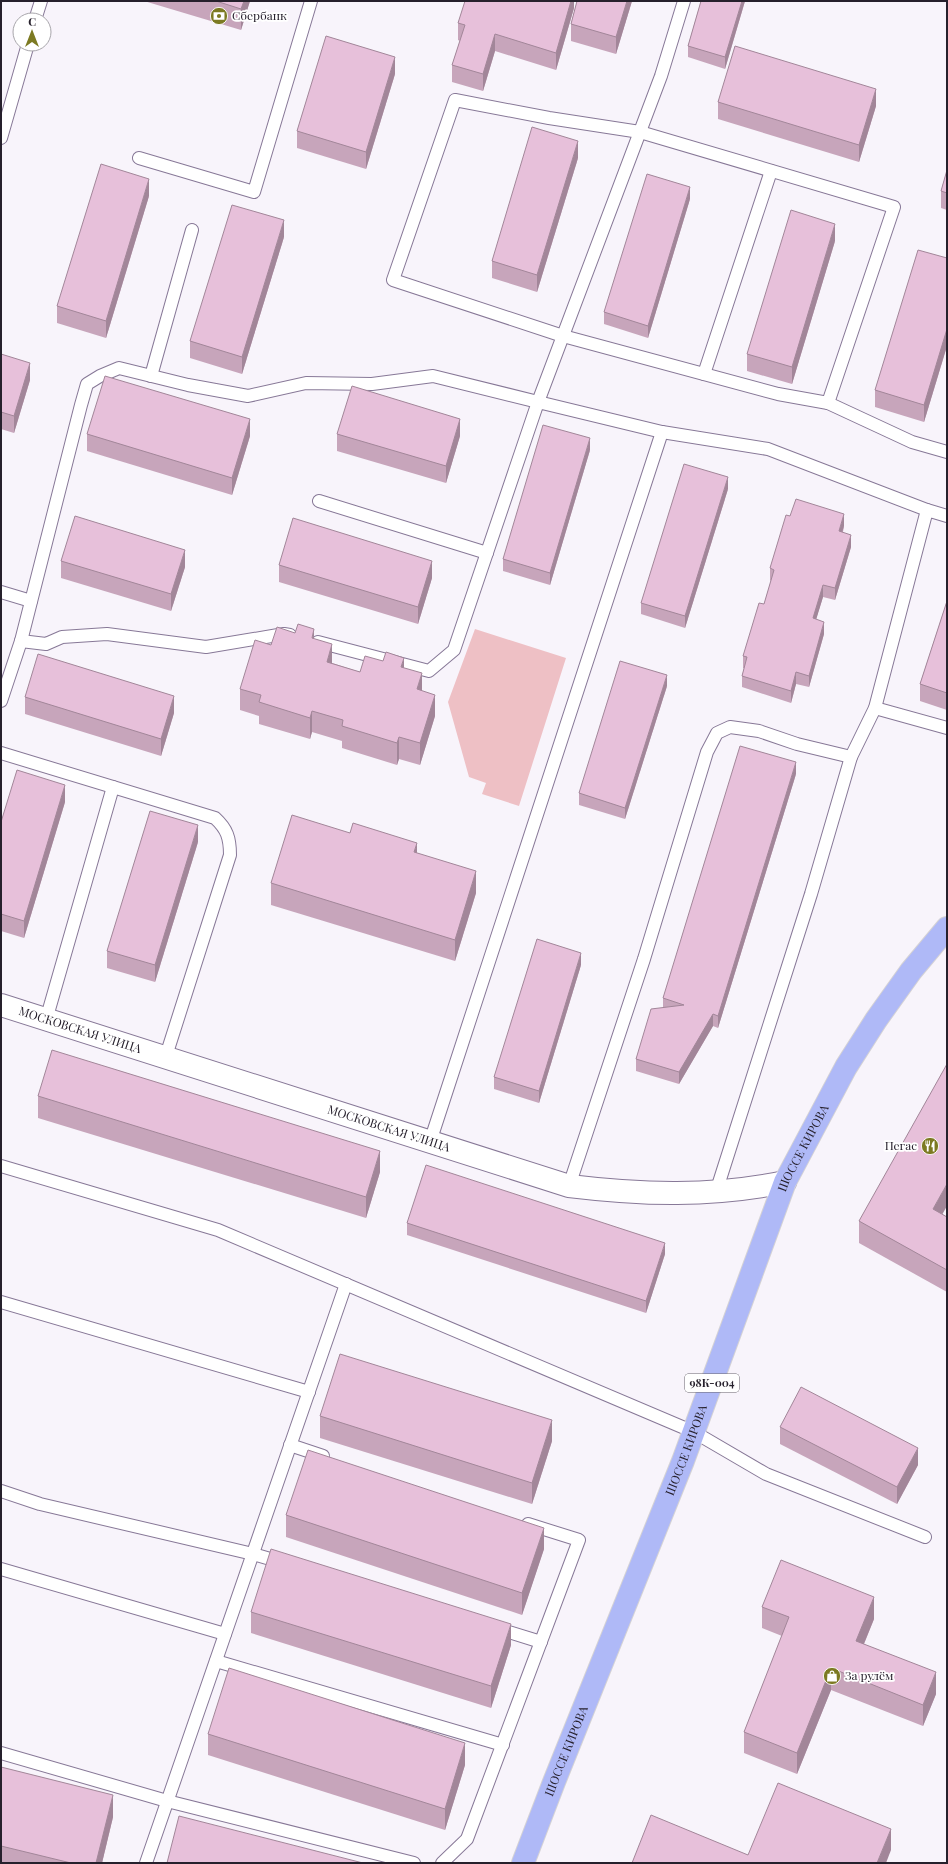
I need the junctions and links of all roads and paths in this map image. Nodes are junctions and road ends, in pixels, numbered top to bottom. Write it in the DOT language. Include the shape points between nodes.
graph roads {
  1 [pos="40,1"];
  2 [pos="311,1"];
  3 [pos="684,1"];
  4 [pos="37,12"];
  5 [pos="26,52"];
  6 [pos="640,132"];
  7 [pos="1,138"];
  8 [pos="139,158"];
  9 [pos="771,171"];
  10 [pos="192,230"];
  11 [pos="564,336"];
  12 [pos="704,374"];
  13 [pos="151,376"];
  14 [pos="538,402"];
  15 [pos="828,403"];
  16 [pos="662,432"];
  17 [pos="947,452"];
  18 [pos="319,501"];
  19 [pos="927,510"];
  20 [pos="947,516"];
  21 [pos="487,553"];
  22 [pos="1,592"];
  23 [pos="31,601"];
  24 [pos="21,641"];
  25 [pos="1,701"];
  26 [pos="875,708"];
  27 [pos="947,728"];
  28 [pos="1,754"];
  29 [pos="851,757"];
  30 [pos="113,787"];
  31 [pos="947,928"];
  32 [pos="1,1005"];
  33 [pos="46,1020"];
  34 [pos="165,1059"];
  35 [pos="430,1142"];
  36 [pos="1,1166"];
  37 [pos="785,1182"];
  38 [pos="569,1186"];
  39 [pos="716,1192"];
  40 [pos="346,1284"];
  41 [pos="1,1302"];
  42 [pos="309,1392"];
  43 [pos="694,1432"];
  44 [pos="290,1445"];
  45 [pos="336,1460"];
  46 [pos="1,1491"];
  47 [pos="518,1520"];
  48 [pos="925,1536"];
  49 [pos="253,1554"];
  50 [pos="298,1568"];
  51 [pos="1,1569"];
  52 [pos="488,1625"];
  53 [pos="225,1634"];
  54 [pos="541,1642"];
  55 [pos="216,1662"];
  56 [pos="503,1745"];
  57 [pos="1,1753"];
  58 [pos="168,1801"];
  59 [pos="146,1863"];
  60 [pos="414,1863"];
  61 [pos="442,1863"];
  62 [pos="523,1863"];
  1 -- 4 [label="lane"];
  2 -- 8 [label="lane" via="254,192"];
  3 -- 6 [label="lane" via="662,76"];
  5 -- 7 [label="lane"];
  6 -- 9 [label="lane"];
  6 -- 11 [label="lane"];
  6 -- 11 [label="lane" via="455,100 393,280"];
  9 -- 12 [label="lane"];
  9 -- 15 [label="lane" via="894,207"];
  10 -- 13 [label="lane"];
  11 -- 12 [label="lane"];
  11 -- 14 [label="lane"];
  12 -- 15 [label="lane" via="778,394"];
  13 -- 14 [label="lane" via="248,396 306,383 372,384 433,376"];
  13 -- 23 [label="lane" via="119,368 87,384"];
  14 -- 16 [label="lane"];
  14 -- 21 [label="lane"];
  15 -- 17 [label="lane" via="912,442"];
  16 -- 19 [label="lane" via="768,449"];
  16 -- 35 [label="lane"];
  18 -- 21 [label="lane"];
  19 -- 20 [label="lane"];
  19 -- 26 [label="lane"];
  21 -- 24 [label="lane" via="454,650 429,671 284,634 206,647 107,634 62,637 46,644"];
  22 -- 23 [label="lane"];
  23 -- 24 [label="lane"];
  24 -- 25 [label="lane"];
  26 -- 27 [label="lane"];
  26 -- 29 [label="lane"];
  28 -- 30 [label="lane"];
  29 -- 38 [label="lane" via="797,744 759,731 730,727 717,733 707,752 644,959"];
  29 -- 39 [label="lane" via="811,894"];
  30 -- 33 [label="lane"];
  30 -- 34 [label="lane" via="215,818 224,827 230,840 230,855"];
  31 -- 37 [label="main road, ШОССЕ КИРОВА / 98К-004" via="911,971 871,1027 829,1098"];
  32 -- 33 [label="street, МОСКОВСКАЯ УЛИЦА"];
  33 -- 34 [label="street, МОСКОВСКАЯ УЛИЦА"];
  34 -- 35 [label="street, МОСКОВСКАЯ УЛИЦА"];
  35 -- 38 [label="street, МОСКОВСКАЯ УЛИЦА"];
  36 -- 40 [label="lane" via="218,1230"];
  37 -- 39 [label="street, МОСКОВСКАЯ УЛИЦА"];
  37 -- 43 [label="main road, ШОССЕ КИРОВА / 98К-004"];
  38 -- 39 [label="street, МОСКОВСКАЯ УЛИЦА" via="636,1193"];
  40 -- 42 [label="lane"];
  40 -- 43 [label="lane"];
  41 -- 42 [label="lane"];
  42 -- 44 [label="lane"];
  43 -- 48 [label="lane" via="766,1474"];
  43 -- 62 [label="main road, ШОССЕ КИРОВА / 98К-004"];
  44 -- 45 [label="lane"];
  44 -- 49 [label="lane"];
  46 -- 49 [label="lane" via="40,1504"];
  47 -- 54 [label="lane" via="578,1540"];
  49 -- 50 [label="lane"];
  49 -- 53 [label="lane"];
  51 -- 53 [label="lane"];
  52 -- 54 [label="lane"];
  53 -- 55 [label="lane"];
  54 -- 56 [label="lane"];
  55 -- 56 [label="lane"];
  55 -- 58 [label="lane"];
  56 -- 61 [label="lane" via="467,1840"];
  57 -- 58 [label="lane"];
  58 -- 59 [label="lane"];
  58 -- 60 [label="lane"];
}
